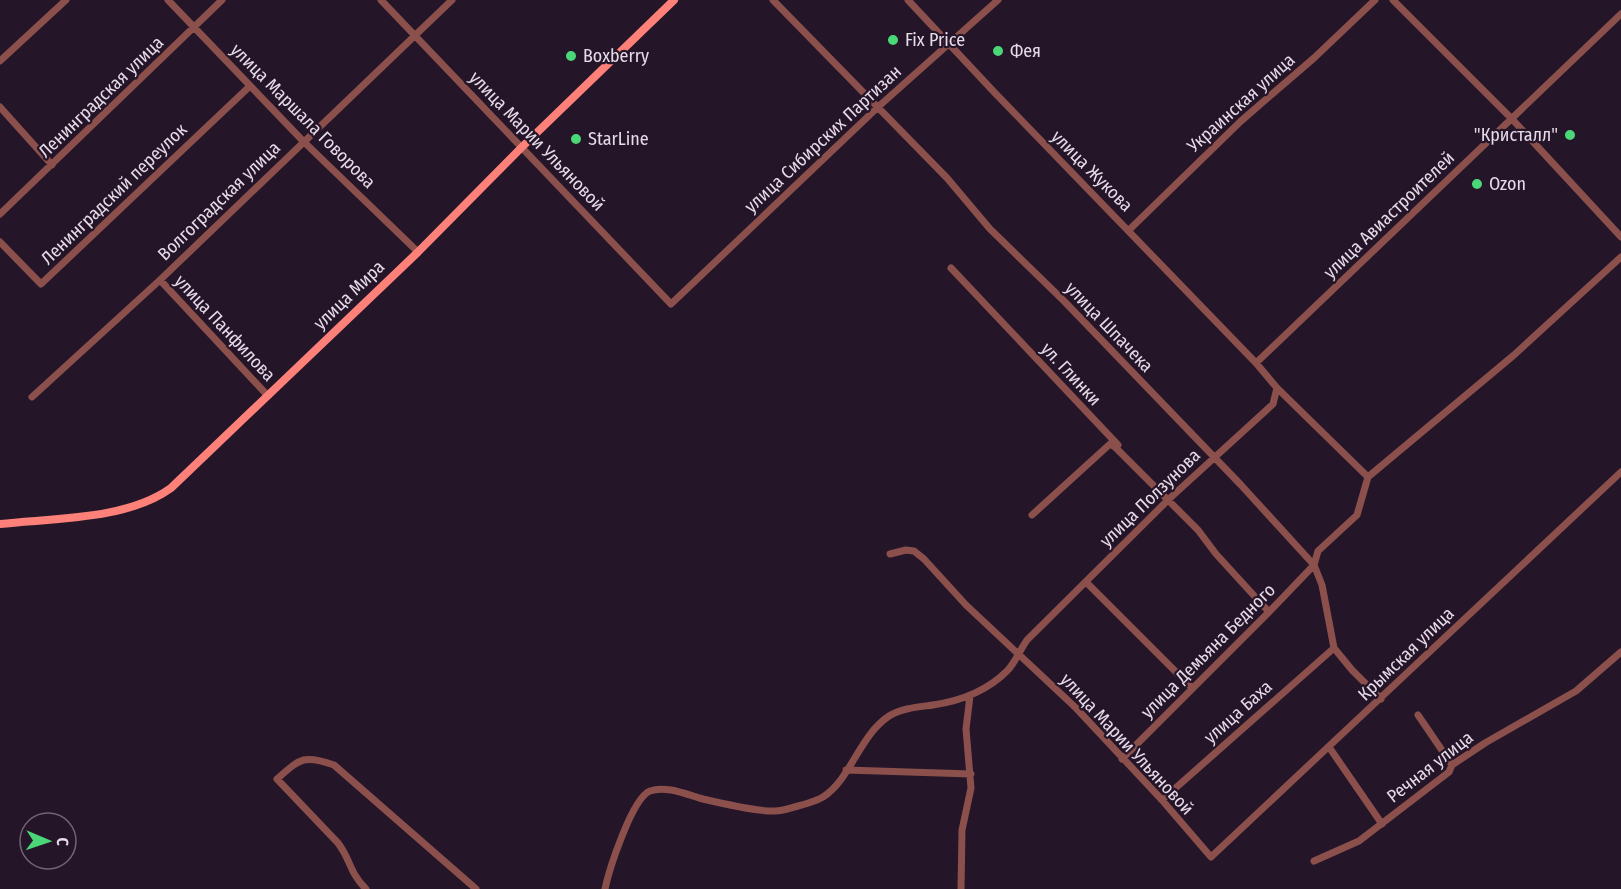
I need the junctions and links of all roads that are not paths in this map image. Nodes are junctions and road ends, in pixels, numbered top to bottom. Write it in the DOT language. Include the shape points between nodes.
graph roads {
  1 [pos="66,0"];
  2 [pos="168,0"];
  3 [pos="222,0"];
  4 [pos="381,0"];
  5 [pos="452,0"];
  6 [pos="674,0"];
  7 [pos="773,0"];
  8 [pos="908,0"];
  9 [pos="998,0"];
  10 [pos="1375,0"];
  11 [pos="1393,0"];
  12 [pos="1621,14"];
  13 [pos="193,27"];
  14 [pos="416,36"];
  15 [pos="949,44"];
  16 [pos="0,61"];
  17 [pos="250,86"];
  18 [pos="0,107"];
  19 [pos="878,107"];
  20 [pos="1512,119"];
  21 [pos="303,141"];
  22 [pos="522,147"];
  23 [pos="52,165"];
  24 [pos="0,214"];
  25 [pos="1129,230"];
  26 [pos="1621,237"];
  27 [pos="0,242"];
  28 [pos="418,252"];
  29 [pos="1621,257"];
  30 [pos="951,268"];
  31 [pos="160,280"];
  32 [pos="671,304"];
  33 [pos="1256,363"];
  34 [pos="1277,388"];
  35 [pos="268,396"];
  36 [pos="32,397"];
  37 [pos="1214,458"];
  38 [pos="1621,472"];
  39 [pos="1368,477"];
  40 [pos="1169,499"];
  41 [pos="1032,515"];
  42 [pos="0,524"];
  43 [pos="890,554"];
  44 [pos="1314,565"];
  45 [pos="1086,582"];
  46 [pos="1269,612"];
  47 [pos="1334,648"];
  48 [pos="1621,652"];
  49 [pos="1018,653"];
  50 [pos="1192,688"];
  51 [pos="970,696"];
  52 [pos="1381,699"];
  53 [pos="1418,714"];
  54 [pos="1329,747"];
  55 [pos="1122,759"];
  56 [pos="1452,765"];
  57 [pos="846,770"];
  58 [pos="970,774"];
  59 [pos="1162,800"];
  60 [pos="1382,824"];
  61 [pos="1211,857"];
  62 [pos="1314,861"];
  63 [pos="366,889"];
  64 [pos="476,889"];
  65 [pos="605,889"];
  66 [pos="961,889"];
  1 -- 16 [label="street"];
  2 -- 13 [label="street, улица Маршала Говорова"];
  3 -- 13 [label="street, Ленинградская улица"];
  4 -- 14 [label="street, улица Марии Ульяновой"];
  5 -- 14 [label="street, Волгоградская улица"];
  6 -- 22 [label="main road, улица Мира"];
  7 -- 19 [label="street, улица Шпачека"];
  8 -- 15 [label="street, улица Жукова"];
  9 -- 15 [label="street, улица Сибирских Партизан"];
  10 -- 25 [label="street, Украинская улица"];
  11 -- 20 [label="street"];
  12 -- 20 [label="street, улица Авиастроителей"];
  13 -- 17 [label="street, улица Маршала Говорова"];
  13 -- 23 [label="street, Ленинградская улица"];
  14 -- 21 [label="street, Волгоградская улица"];
  14 -- 22 [label="street, улица Марии Ульяновой"];
  15 -- 19 [label="street, улица Сибирских Партизан"];
  15 -- 25 [label="street, улица Жукова"];
  17 -- 21 [label="street, улица Маршала Говорова"];
  17 -- 27 [label="street, Ленинградский переулок" via="41,284"];
  18 -- 23 [label="street"];
  19 -- 32 [label="street, улица Сибирских Партизан"];
  19 -- 37 [label="street, улица Шпачека" via="990,229"];
  20 -- 26 [label="street"];
  20 -- 33 [label="street, улица Авиастроителей"];
  21 -- 28 [label="street, улица Маршала Говорова"];
  21 -- 31 [label="street, Волгоградская улица"];
  22 -- 28 [label="main road, улица Мира"];
  22 -- 32 [label="street, улица Марии Ульяновой"];
  23 -- 24 [label="street, Ленинградская улица"];
  25 -- 33 [label="street, улица Жукова"];
  28 -- 35 [label="main road, улица Мира"];
  29 -- 39 [label="street" via="1514,355"];
  30 -- 40 [label="street, ул. Глинки"];
  31 -- 35 [label="street, улица Панфилова"];
  31 -- 36 [label="street, Волгоградская улица"];
  33 -- 34 [label="street"];
  34 -- 37 [label="street, улица Ползунова" via="1273,404"];
  34 -- 39 [label="street"];
  35 -- 42 [label="main road, улица Мира" via="183,477 151,501 103,513"];
  37 -- 40 [label="street, улица Ползунова"];
  37 -- 44 [label="street, улица Шпачека"];
  38 -- 52 [label="street, Крымская улица"];
  39 -- 44 [label="street, улица Демьяна Бедного" via="1357,515 1318,551"];
  40 -- 41 [label="street" via="1110,444"];
  40 -- 45 [label="street, улица Ползунова"];
  40 -- 46 [label="street"];
  43 -- 49 [label="street, улица Марии Ульяновой" via="906,550 919,555"];
  44 -- 46 [label="street, улица Демьяна Бедного"];
  44 -- 47 [label="street, улица Шпачека" via="1322,585"];
  45 -- 49 [label="street, улица Ползунова"];
  45 -- 50 [label="street"];
  46 -- 50 [label="street, улица Демьяна Бедного"];
  47 -- 52 [label="street, улица Шпачека"];
  47 -- 59 [label="street, улица Баха"];
  48 -- 56 [label="street, Речная улица" via="1576,691"];
  49 -- 51 [label="street, улица Ползунова" via="1006,672"];
  49 -- 55 [label="street, улица Марии Ульяновой"];
  50 -- 55 [label="street, улица Демьяна Бедного"];
  51 -- 57 [label="street" via="891,715 869,735"];
  51 -- 58 [label="street" via="966,729"];
  52 -- 54 [label="street, Крымская улица"];
  53 -- 56 [label="street"];
  54 -- 60 [label="street"];
  54 -- 61 [label="street, Крымская улица"];
  55 -- 59 [label="street, улица Марии Ульяновой"];
  56 -- 60 [label="street, Речная улица" via="1449,772"];
  57 -- 58 [label="street"];
  57 -- 65 [label="street" via="824,797 776,811 682,793 649,791 638,802 627,824"];
  58 -- 66 [label="street" via="962,830"];
  59 -- 61 [label="street, улица Марии Ульяновой"];
  60 -- 62 [label="street, Речная улица" via="1359,841"];
  63 -- 64 [label="street" via="355,878 338,843 277,779 299,761 309,759 334,765"];
}
